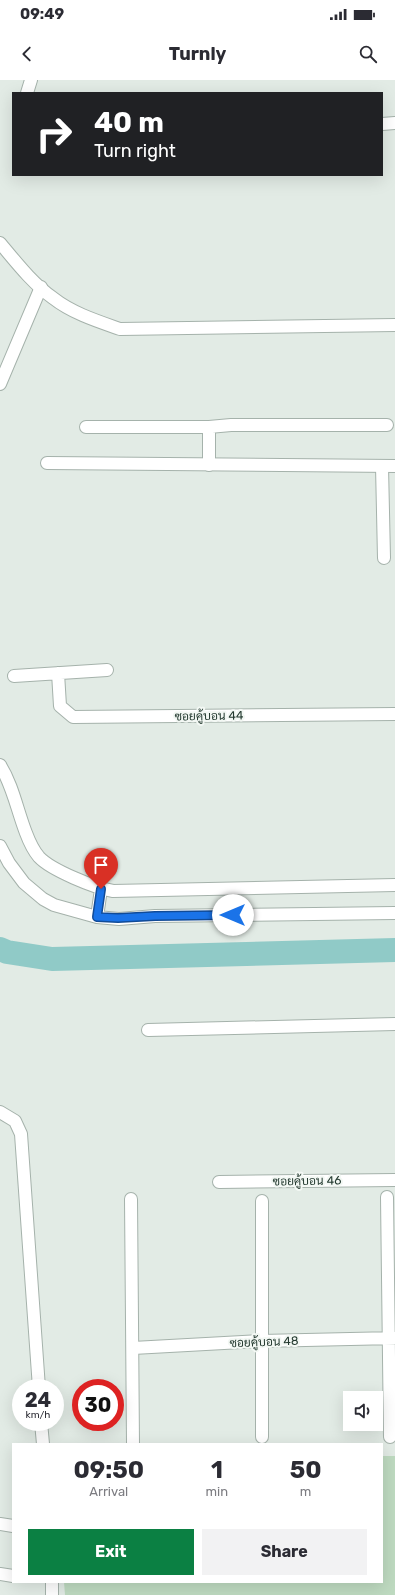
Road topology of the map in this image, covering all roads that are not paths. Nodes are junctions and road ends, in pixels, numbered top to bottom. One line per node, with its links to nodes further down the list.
1 (31, 80): 2 (street)
2 (27, 92)
3 (395, 123): 4 (street)
4 (383, 124)
5 (0, 243): 6 (street)
6 (41, 288): 7 (street); 8 (street)
7 (395, 324)
8 (0, 384)
9 (387, 425): 11 (street)
10 (86, 427): 11 (street)
11 (210, 427): 13 (street)
12 (47, 464): 13 (street)
13 (209, 466): 14 (street)
14 (382, 466): 15 (street); 16 (street)
15 (395, 466)
16 (384, 558)
17 (107, 670): 18 (street)
18 (58, 673): 19 (street); 20 (street, ซอยคู้บอน 44)
19 (14, 676)
20 (395, 714)
21 (0, 765): 24 (street)
22 (0, 846): 26 (street)
23 (395, 885): 24 (street)
24 (101, 889): 26 (street)
25 (395, 913): 26 (street)
26 (97, 917)
27 (395, 1024): 28 (street)
28 (148, 1030)
29 (0, 1112): 38 (street)
30 (395, 1180): 31 (street, ซอยคู้บอน 46)
31 (219, 1182)
32 (387, 1197): 35 (street)
33 (131, 1199): 37 (street)
34 (262, 1200): 36 (street)
35 (392, 1338): 36 (street, ซอยคู้บอน 48); 41 (street)
36 (261, 1341): 37 (street, ซอยคู้บอน 48); 40 (street)
37 (133, 1348): 43 (street)
38 (38, 1379)
39 (42, 1431): 42 (street)
40 (262, 1437)
41 (390, 1437)
42 (43, 1443)
43 (133, 1443)
44 (0, 1524): 45 (street)
45 (12, 1526)
46 (0, 1574): 47 (street)
47 (12, 1576)

